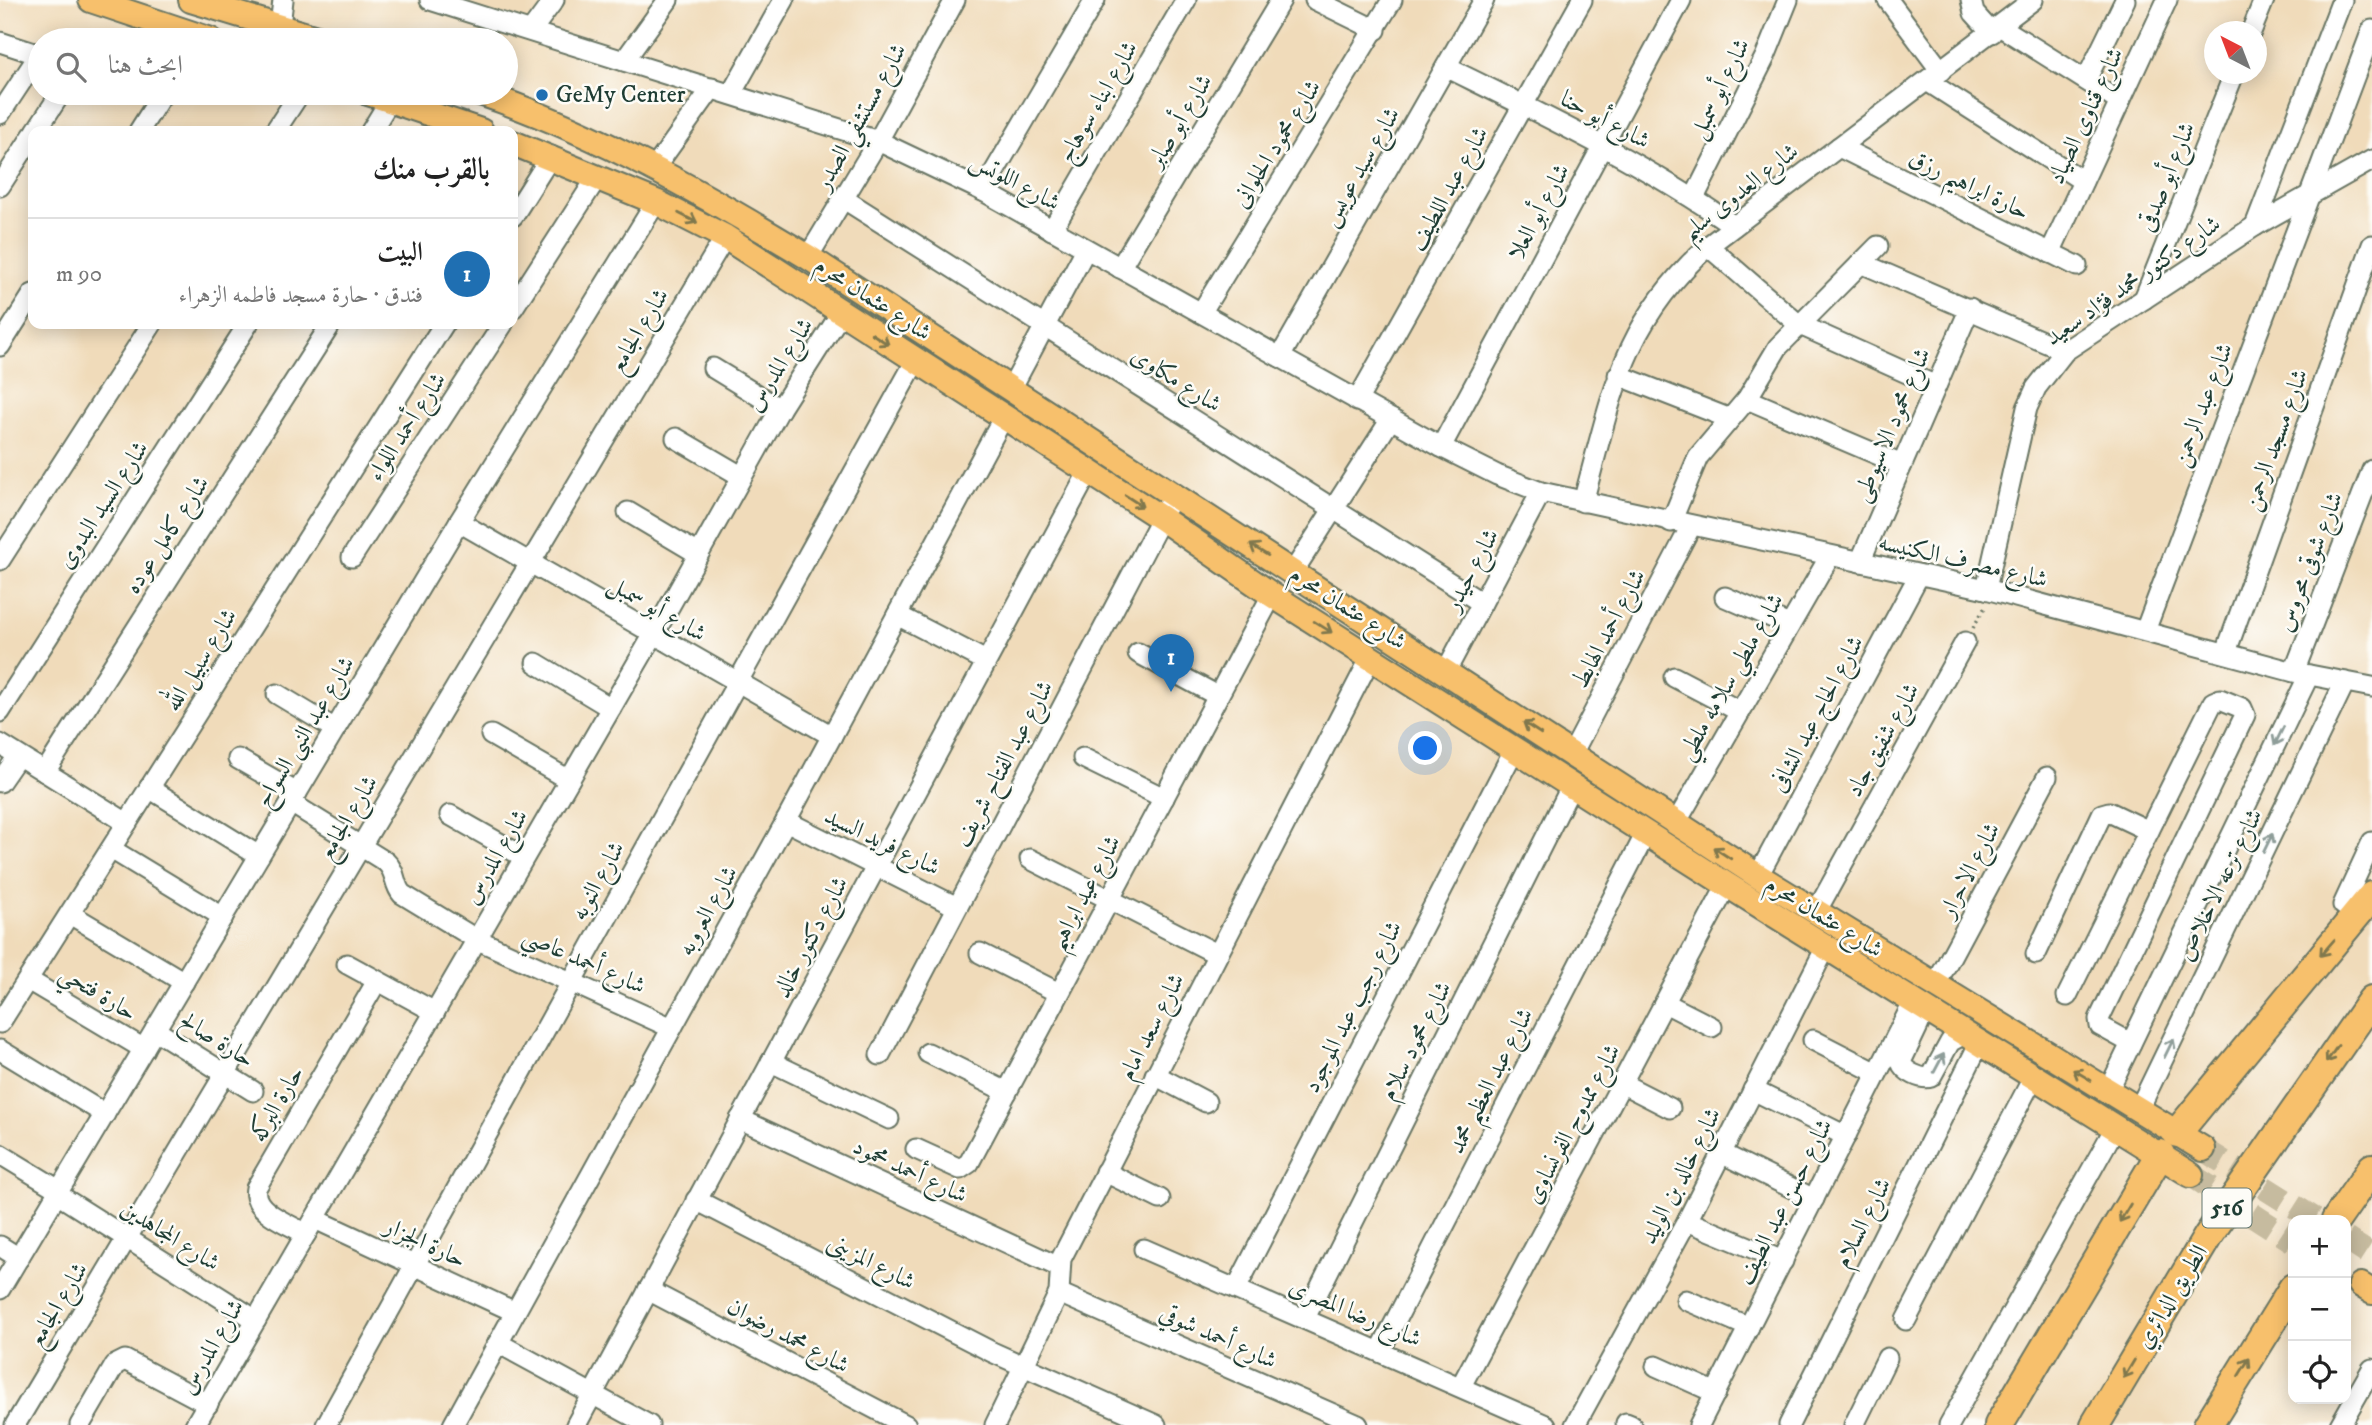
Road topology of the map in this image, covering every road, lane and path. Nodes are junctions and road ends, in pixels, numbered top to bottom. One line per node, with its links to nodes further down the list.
1 (91, 0): 27 (main road)
2 (191, 0): 26 (main road)
3 (283, 0): 26 (street)
4 (554, 0): 32 (street)
5 (668, 0): 35 (street)
6 (784, 0): 41 (street)
7 (955, 0): 56 (street, شارع مستشفي الصدر)
8 (1095, 0): 67 (street)
9 (1186, 0): 75 (street, شارع ابناء سوهاج)
10 (1281, 0): 85 (street, شارع أبو صابر)
11 (1315, 0): 29 (street)
12 (1392, 0): 29 (street, شارع محمود الحلوانى)
13 (1484, 0): 36 (street, شارع سيد عويس)
14 (1582, 0): 49 (street, شارع عبد اللطيف)
15 (1681, 0): 59 (street, شارع أبو العلا)
16 (1788, 0): 69 (street, شارع أبو سمبل)
17 (1888, 0): 38 (street)
18 (1970, 0): 30 (street)
19 (2033, 0): 30 (street, شارع العدوى سليم)
20 (2125, 0): 39 (street)
21 (2168, 0): 42 (street, شارع قناوى الصياد)
22 (2264, 0): 25 (street)
23 (2342, 0): 74 (street)
24 (442, 2): 32 (street, شارع اللوتس)
25 (2255, 21)
26 (281, 26): 28 (main road)
27 (171, 28)
28 (287, 28)
29 (1376, 30): 91 (street, شارع محمود الحلوانى)
30 (1996, 30): 38 (street, شارع العدوى سليم); 39 (street)
31 (2372, 30): 68 (street, شارع عبد الرحمن)
32 (531, 31): 35 (street, شارع اللوتس)
33 (0, 42): 34 (street)
34 (28, 51)
35 (624, 61): 41 (street, شارع اللوتس)
36 (1446, 67): 49 (street, شارع أبو حنا); 101 (street, شارع سيد عويس)
37 (28, 73): 50 (street)
38 (1934, 76): 60 (street, شارع العدوى سليم); 65 (street)
39 (2086, 80): 42 (street)
40 (2230, 84): 86 (street, شارع أبو صدقى)
41 (721, 91): 56 (street, شارع اللوتس); 63 (street)
42 (2120, 102): 65 (street, شارع قناوى الصياد)
43 (53, 105): 51 (street)
44 (155, 105): 52 (street)
45 (292, 105): 53 (street)
46 (377, 105): 54 (street)
47 (400, 105): 55 (main road)
48 (512, 105): 63 (main road, شارع عثمان محرم)
49 (1524, 105): 59 (street, شارع أبو حنا); 108 (street, شارع عبد اللطيف)
50 (0, 114)
51 (39, 126)
52 (142, 126)
53 (278, 126)
54 (372, 126)
55 (457, 126)
56 (878, 141): 67 (street, شارع اللوتس); 70 (street, شارع مستشفي الصدر)
57 (28, 142): 66 (street)
58 (518, 145): 61 (main road, شارع عثمان محرم)
59 (1602, 145): 69 (street, شارع أبو حنا); 114 (street, شارع أبو العلا)
60 (1839, 147): 73 (street, شارع العدوى سليم); 81 (street, حارة ابراهيم رزق)
61 (551, 156): 64 (main road, شارع عثمان محرم); 72 (street)
62 (2372, 160): 68 (street, شارع دكتور محمد فؤاد سعيد)
63 (654, 169): 82 (main road, شارع عثمان محرم)
64 (598, 176): 71 (main road, شارع عثمان محرم); 87 (street)
65 (2083, 181): 81 (street, شارع قناوى الصياد)
66 (0, 186)
67 (983, 191): 75 (street, شارع اللوتس)
68 (2308, 196): 74 (street, شارع دكتور محمد فؤاد سعيد); 142 (street, شارع عبد الرحمن)
69 (1693, 198): 73 (street, شارع أبو حنا)
70 (844, 199): 82 (street, شارع مستشفي الصدر); 93 (street, شارع مكاوى)
71 (656, 202): 76 (main road, شارع عثمان محرم, one-way to 76); 125 (street, شارع عبد النبى السواح)
72 (518, 208)
73 (1734, 226): 78 (street, شارع العدوى سليم)
74 (2255, 226): 86 (street, شارع دكتور محمد فؤاد سعيد)
75 (1052, 230): 80 (street, شارع اللوتس)
76 (725, 237): 90 (main road, شارع عثمان محرم); 132 (street, شارع الجامع)
77 (2372, 245): 145 (street, شارع مسجد الرحمن)
78 (1708, 246): 92 (street); 104 (street, شارع العدوى سليم)
79 (1878, 246): 83 (street)
80 (1086, 249): 85 (street, شارع اللوتس); 93 (street)
81 (2050, 253): 84 (street, حارة ابراهيم رزق)
82 (808, 257): 106 (main road, شارع عثمان محرم)
83 (1861, 263): 89 (street); 92 (street)
84 (2077, 266)
85 (1120, 268): 91 (street, شارع اللوتس)
86 (2144, 299): 100 (street, شارع دكتور محمد فؤاد سعيد)
87 (518, 300)
88 (28, 302): 99 (street)
89 (1970, 308): 100 (street); 105 (street, شارع محمود الاسيوطى)
90 (841, 313): 102 (main road, شارع عثمان محرم, one-way to 102); 109 (street, شارع المدرس)
91 (1201, 313): 101 (street, شارع اللوتس)
92 (1798, 324): 105 (street); 107 (street)
93 (1045, 326): 106 (street); 122 (street, شارع مكاوى)
94 (149, 329): 131 (street)
95 (245, 329): 160 (street, شارع السيد البدوى)
96 (328, 329): 170 (street, شارع كامل عوده)
97 (441, 329): 175 (street, شارع سبيل الله)
98 (500, 329): 130 (street, شارع أحمد اللواء)
99 (0, 346)
100 (2065, 351): 136 (street, شارع دكتور محمد فؤاد سعيد)
101 (1280, 357): 108 (street, شارع اللوتس)
102 (915, 362): 110 (main road, شارع عثمان محرم); 154 (street, شارع النوبه)
103 (713, 368): 109 (street)
104 (1618, 376): 111 (street); 121 (street, شارع العدوى سليم)
105 (1936, 386): 115 (street, شارع محمود الاسيوطى)
106 (1011, 388): 120 (main road, شارع عثمان محرم)
107 (1747, 399): 111 (street); 115 (street)
108 (1357, 401): 112 (street, شارع اللوتس)
109 (780, 409): 118 (street, شارع المدرس)
110 (1003, 418): 117 (main road, شارع عثمان محرم); 140 (street, شارع العروبه)
111 (1728, 418): 126 (street)
112 (1391, 419): 114 (street, شارع اللوتس); 122 (street)
113 (676, 438): 118 (street)
114 (1441, 447): 119 (street, شارع اللوتس)
115 (1902, 465): 133 (street, شارع محمود الاسيوطى)
116 (2372, 470): 151 (street, شارع شوقى محروس)
117 (1088, 471): 124 (main road, شارع عثمان محرم, one-way to 124); 148 (street, شارع دكتور خالد)
118 (741, 477): 128 (street, شارع المدرس)
119 (1541, 492): 121 (street, شارع مصرف الكنيسه); 139 (street, شارع حيدر)
120 (1173, 496): 124 (street, شارع عبد الفتاح شريف); 134 (main road, شارع عثمان محرم, one-way to 120)
121 (1583, 502): 126 (street, شارع مصرف الكنيسه)
122 (1333, 509): 134 (street); 139 (street, شارع مكاوى)
123 (628, 512): 128 (street)
124 (1161, 518): 137 (main road, شارع عثمان محرم); 196 (street, شارع عبد الفتاح شريف)
125 (459, 522): 132 (street, شارع أبو سمبل); 161 (street, شارع عبد النبى السواح)
126 (1671, 522): 127 (street, شارع مصرف الكنيسه)
127 (1691, 526): 129 (street, شارع مصرف الكنيسه); 166 (street, شارع أحمد الهابط)
128 (697, 553): 143 (street, شارع المدرس)
129 (1830, 556): 133 (street, شارع مصرف الكنيسه); 141 (street, شارع ملطي سلامه ملطي)
130 (352, 557)
131 (0, 561)
132 (529, 562): 143 (street, شارع أبو سمبل); 185 (street, شارع الجامع)
133 (1860, 562): 135 (street, شارع مصرف الكنيسه)
134 (1293, 572): 150 (main road, شارع عثمان محرم)
135 (1919, 575): 136 (street, شارع مصرف الكنيسه); 191 (street, شارع الحاج عبد الشافى)
136 (1990, 590): 142 (street, شارع مصرف الكنيسه); 144 (path)
137 (1272, 595): 147 (main road, شارع عثمان محرم, one-way to 147); 157 (street, شارع عيد ابراهيم)
138 (1725, 597): 141 (street)
139 (1482, 603): 150 (street, شارع حيدر)
140 (897, 615): 148 (street); 163 (street, شارع العروبه)
141 (1789, 625): 159 (street, شارع ملطي سلامه ملطي)
142 (2145, 631): 145 (street, شارع مصرف الكنيسه)
143 (654, 634): 154 (street, شارع أبو سمبل); 158 (street, شارع المدرس)
144 (1965, 642): 197 (street, شارع شفيق جاد)
145 (2226, 652): 151 (street, شارع مصرف الكنيسه)
146 (1138, 653): 157 (street)
147 (1371, 657): 165 (main road, شارع عثمان محرم); 203 (street, شارع سعد امام)
148 (986, 661): 190 (street, شارع دكتور خالد)
149 (536, 663): 158 (street)
150 (1446, 671): 166 (main road, شارع عثمان محرم, one-way to 150)
151 (2302, 673): 153 (street, شارع مصرف الكنيسه); 223 (street, شارع ترعه الاخلاص, one-way to 223)
152 (1674, 677): 159 (street)
153 (2345, 682): 155 (street, شارع مصرف الكنيسه); 240 (street, شارع ترعه الاخلاص, one-way to 153)
154 (737, 684): 163 (street, شارع أبو سمبل); 209 (street, شارع النوبه)
155 (2371, 685)
156 (277, 694): 161 (street)
157 (1218, 696): 177 (street, شارع عيد ابراهيم)
158 (611, 708): 172 (street, شارع المدرس)
159 (1739, 711): 181 (street, شارع ملطي سلامه ملطي)
160 (0, 712)
161 (335, 729): 176 (street, شارع عبد النبى السواح)
162 (491, 735): 172 (street)
163 (832, 736): 179 (street, شارع العروبه)
164 (0, 744): 167 (street)
165 (1515, 748): 174 (main road, شارع عثمان محرم); 269 (street, شارع رجب عبد الموجود)
166 (1572, 754): 181 (main road, شارع عثمان محرم)
167 (18, 755): 170 (street); 173 (street)
168 (1083, 758): 177 (street)
169 (238, 759): 176 (street, شارع أحمد عاصي)
170 (45, 772): 180 (street)
171 (2047, 778): 210 (street, شارع الاحرار)
172 (569, 780): 188 (street, شارع المدرس)
173 (0, 782)
174 (1572, 785): 183 (main road, شارع عثمان محرم); 275 (street, شارع محمود سلام)
175 (149, 788): 180 (street, شارع سبيل الله); 187 (street)
176 (294, 798): 185 (street, شارع أحمد عاصي); 187 (street, شارع عبد النبى السواح)
177 (1164, 798): 194 (street, شارع عيد ابراهيم)
178 (450, 815): 188 (street)
179 (786, 821): 190 (street, شارع فريد السيد); 219 (street, شارع العروبه)
180 (127, 823): 186 (street, شارع سبيل الله)
181 (1676, 823): 191 (main road, شارع عثمان محرم, one-way to 181)
182 (2149, 831): 204 (street); 212 (street); 223 (street)
183 (1646, 833): 192 (main road, شارع عثمان محرم); 280 (street, شارع عبد العظيم محمد)
184 (2372, 842): 195 (street)
185 (359, 846): 200 (street, شارع أحمد عاصي); 229 (street, شارع الجامع)
186 (111, 849): 198 (street, شارع سبيل الله); 199 (street)
187 (260, 856): 199 (street, شارع عبد النبى السواح)
188 (524, 857): 200 (street, شارع المدرس)
189 (1030, 859): 194 (street)
190 (877, 866): 196 (street, شارع فريد السيد); 228 (street, شارع دكتور خالد)
191 (1758, 876): 197 (main road, شارع عثمان محرم)
192 (1727, 885): 201 (main road, شارع عثمان محرم); 215 (street, شارع ممدوح الفرنساوى)
193 (2372, 896): 246 (highway, one-way to 246)
194 (1110, 900): 203 (street); 211 (street, شارع عيد ابراهيم)
195 (2343, 905)
196 (957, 906): 227 (street, شارع عبد الفتاح شريف)
197 (1816, 912): 210 (main road, شارع عثمان محرم)
198 (70, 914): 206 (street, شارع سبيل الله); 208 (street)
199 (223, 916): 208 (street, شارع عبد النبى السواح)
200 (476, 939): 209 (street, شارع أحمد عاصي); 216 (street, شارع المدرس)
201 (1826, 947): 214 (main road, شارع عثمان محرم); 234 (street, شارع خالد بن الوليد)
202 (981, 953): 211 (street)
203 (1217, 954): 231 (street, شارع سعد امام)
204 (2036, 954)
205 (347, 964): 207 (street)
206 (28, 980): 217 (street, شارع سبيل الله); 225 (street, حارة فتحي)
207 (377, 981): 216 (street); 260 (street, حارة البركه)
208 (184, 982): 220 (street, شارع عبد النبى السواح)
209 (569, 982): 219 (street, شارع أحمد عاصي); 266 (street, شارع النوبه)
210 (1935, 986): 236 (main road, شارع عثمان محرم, one-way to 210)
211 (1059, 993): 237 (street, شارع عيد ابراهيم)
212 (2067, 996)
213 (2372, 1000): 307 (highway, الطريق الدائري / 516, one-way to 307)
214 (1915, 1002): 221 (main road, شارع عثمان محرم); 221 (street, one-way to 221); 230 (street, شارع حسن عبد الطيف)
215 (1665, 1003): 218 (street); 233 (street, شارع ممدوح الفرنساوى)
216 (435, 1012): 260 (street, شارع المدرس)
217 (0, 1023)
218 (1712, 1027)
219 (672, 1028): 274 (street, شارع العروبه)
220 (155, 1030): 225 (street, شارع عبد النبى السواح); 229 (street, حارة صالح)
221 (1973, 1038): 232 (main road, شارع عثمان محرم); 303 (street, شارع السلام)
222 (1813, 1040): 230 (street)
223 (2131, 1043): 236 (street, شارع ترعه الاخلاص)
224 (0, 1049): 241 (street)
225 (144, 1049): 241 (street, شارع عبد النبى السواح)
226 (928, 1053): 237 (street)
227 (880, 1055)
228 (771, 1062): 242 (street, شارع دكتور خالد); 243 (street)
229 (224, 1073): 235 (street, حارة صالح); 261 (street, شارع الجامع)
230 (1877, 1073): 245 (street, شارع حسن عبد الطيف)
231 (1155, 1075): 238 (street); 252 (street, شارع سعد امام)
232 (2034, 1076): 244 (main road, شارع عثمان محرم); 277 (street)
233 (1623, 1084): 239 (street); 285 (street, شارع ممدوح الفرنساوى)
234 (1754, 1090): 245 (street); 249 (street, شارع خالد بن الوليد)
235 (253, 1091)
236 (2108, 1091): 240 (main road, شارع عثمان محرم)
237 (1007, 1092): 247 (street, شارع عيد ابراهيم)
238 (1206, 1102)
239 (1670, 1108)
240 (2139, 1110): 246 (main road, شارع عثمان محرم)
241 (105, 1114): 254 (street, شارع عبد النبى السواح)
242 (740, 1119): 257 (street, شارع دكتور خالد); 267 (street, شارع أحمد محمود)
243 (889, 1119)
244 (2116, 1126): 246 (main road, شارع عثمان محرم); 305 (street)
245 (1846, 1136): 256 (street, شارع حسن عبد الطيف)
246 (2168, 1144): 248 (main road, شارع عثمان محرم); 253 (main road, شارع عثمان محرم); 306 (highway, one-way to 306)
247 (916, 1149)
248 (2203, 1149)
249 (1721, 1153): 256 (street); 259 (street, شارع خالد بن الوليد)
250 (3, 1161): 254 (street)
251 (2372, 1167): 258 (highway)
252 (1105, 1172): 255 (street); 267 (street, شارع سعد امام)
253 (2191, 1175)
254 (58, 1192): 261 (street, شارع المجاهدين); 264 (street, شارع عبد النبى السواح)
255 (1160, 1199)
256 (1814, 1199): 265 (street, شارع حسن عبد الطيف)
257 (696, 1200): 270 (street, شارع دكتور خالد); 282 (street, شارع المزينى)
258 (2339, 1215)
259 (1687, 1221): 265 (street); 301 (street, شارع خالد بن الوليد)
260 (310, 1227): 266 (street, حارة الجزار); 276 (street, شارع المدرس)
261 (126, 1238): 276 (street, شارع المجاهدين); 289 (street, شارع الجامع)
262 (0, 1246): 264 (street)
263 (1144, 1250): 269 (street, شارع رضا المصرى)
264 (19, 1258): 268 (street, شارع عبد النبى السواح)
265 (1783, 1261): 278 (street, شارع حسن عبد الطيف)
266 (413, 1265): 274 (street, حارة الجزار); 292 (street, شارع النوبه)
267 (1059, 1267): 271 (street, شارع سعد امام)
268 (0, 1289)
269 (1236, 1289): 275 (street, شارع رضا المصرى)
270 (649, 1290): 287 (street, شارع دكتور خالد); 296 (street, شارع محمد رضوان)
271 (1059, 1293): 282 (street, شارع سعد امام); 299 (street, شارع أحمد شوقي)
272 (2288, 1296): 308 (highway, one-way to 272)
273 (1686, 1300): 278 (street)
274 (515, 1312): 279 (street, شارع العروبه)
275 (1305, 1318): 280 (street, شارع رضا المصرى)
276 (256, 1320): 288 (street, شارع المدرس)
277 (1906, 1320)
278 (1749, 1327): 286 (street, شارع حسن عبد الطيف)
279 (498, 1343): 287 (street); 293 (street, شارع العروبه)
280 (1380, 1351): 285 (street, شارع رضا المصرى)
281 (1886, 1358): 304 (street)
282 (1024, 1366): 297 (street, شارع سعد امام); 298 (street, شارع المزينى)
283 (1656, 1366): 286 (street)
284 (2372, 1369): 309 (street)
285 (1461, 1386): 300 (street, شارع رضا المصرى)
286 (1716, 1393): 302 (street, شارع حسن عبد الطيف)
287 (592, 1396): 294 (street, شارع دكتور خالد); 295 (street)
288 (208, 1404): 290 (street); 291 (street, شارع المدرس)
289 (15, 1425)
290 (80, 1425)
291 (195, 1425)
292 (326, 1425)
293 (453, 1425)
294 (576, 1425)
295 (649, 1425)
296 (906, 1425)
297 (995, 1425)
298 (1156, 1425)
299 (1358, 1425)
300 (1546, 1425)
301 (1575, 1425)
302 (1699, 1425)
303 (1789, 1425)
304 (1854, 1425)
305 (1949, 1425)
306 (1998, 1425)
307 (2095, 1425)
308 (2208, 1425)
309 (2340, 1425)

